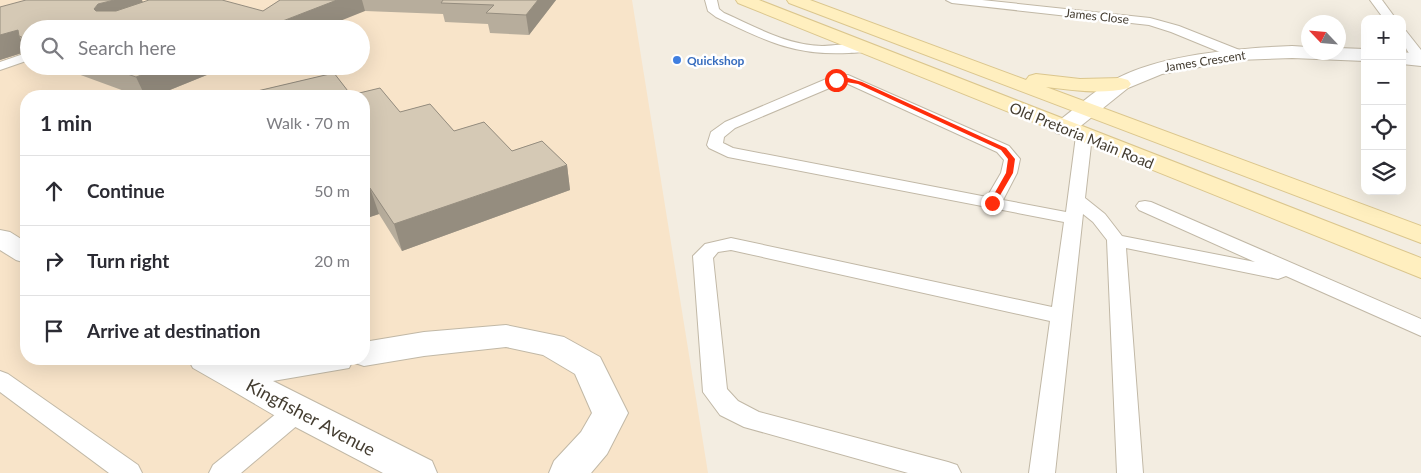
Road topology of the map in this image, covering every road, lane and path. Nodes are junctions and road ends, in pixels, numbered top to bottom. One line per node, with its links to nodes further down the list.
1 (711, 0): 10 (lane)
2 (744, 0): 10 (main road, Old Pretoria Main Road)
3 (795, 0): 16 (main road, Old Pretoria Main Road)
4 (952, 0): 8 (lane, James Close)
5 (1376, 0): 7 (lane)
6 (1108, 2): 8 (lane)
7 (1387, 15)
8 (1110, 17): 11 (lane, James Close)
9 (1406, 39): 15 (lane)
10 (864, 48): 20 (main road, Old Pretoria Main Road)
11 (1237, 54): 12 (street, James Crescent); 18 (street, James Crescent)
12 (1361, 55)
13 (1406, 58): 15 (street)
14 (20, 59): 17 (lane)
15 (1421, 59)
16 (957, 62): 18 (main road); 19 (main road, Old Pretoria Main Road)
17 (0, 66)
18 (1121, 84): 19 (street, James Crescent)
19 (1086, 110): 20 (street, James Crescent); 24 (main road, Old Pretoria Main Road)
20 (1074, 132): 23 (lane); 28 (main road, Old Pretoria Main Road)
21 (992, 203): 21 (lane); 23 (lane)
22 (1144, 206): 29 (lane)
23 (1076, 209): 26 (lane); 30 (lane)
24 (1421, 235)
25 (0, 238): 27 (street)
26 (1116, 240): 29 (lane); 43 (lane)
27 (20, 250)
28 (1421, 269)
29 (1316, 282): 31 (lane)
30 (1062, 316): 41 (lane); 42 (lane)
31 (1421, 328)
32 (370, 353): 40 (street)
33 (248, 365): 34 (street)
34 (219, 367): 36 (street, Kingfisher Avenue)
35 (0, 380): 37 (lane)
36 (297, 411): 38 (lane); 39 (street, Kingfisher Avenue)
37 (129, 473)
38 (222, 473)
39 (418, 473)
40 (568, 473)
41 (948, 473)
42 (1042, 473)
43 (1130, 473)

